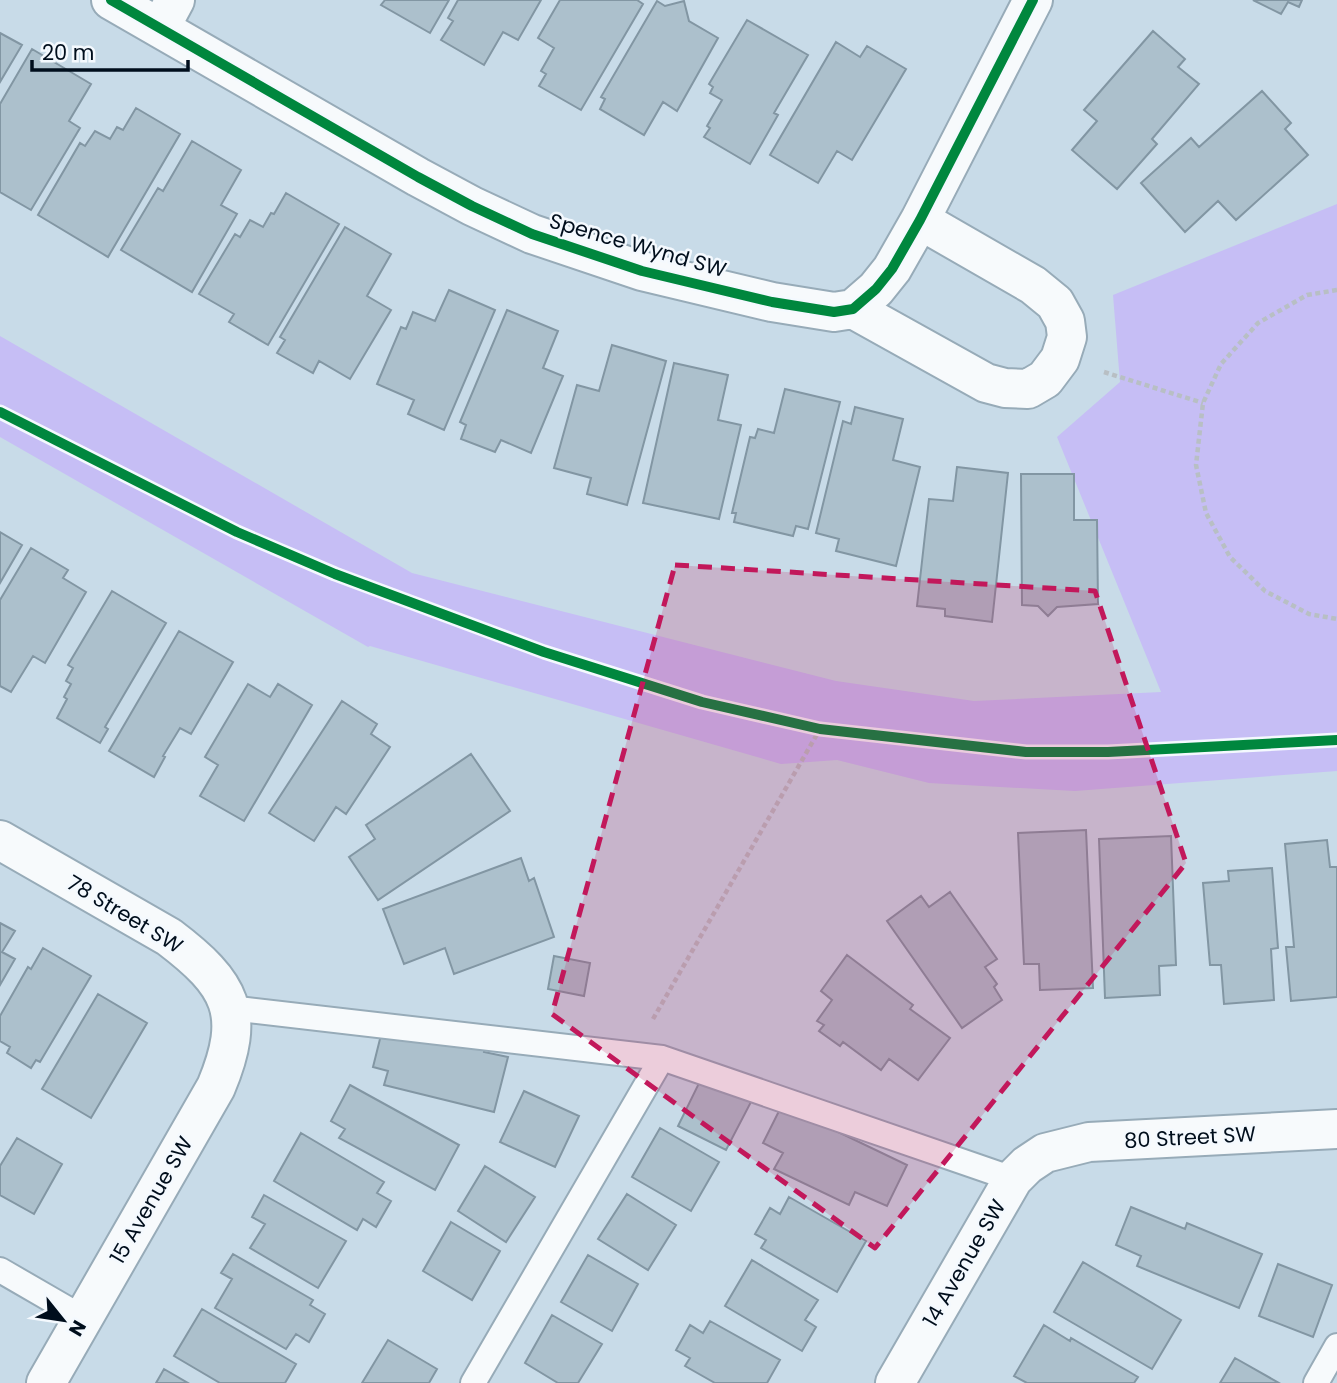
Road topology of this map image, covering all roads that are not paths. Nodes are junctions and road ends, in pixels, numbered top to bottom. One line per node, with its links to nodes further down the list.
1 (111, 0): 3 (street, Spence Wynd SW)
2 (1033, 0): 4 (street)
3 (168, 14): 5 (street, Spence Wynd SW)
4 (920, 220): 5 (street); 5 (street, Spence Wynd SW)
5 (853, 309)
6 (0, 840): 7 (street, 78 Street SW)
7 (230, 1008): 8 (lane); 13 (street, 15 Avenue SW)
8 (662, 1058): 11 (lane); 16 (lane)
9 (1337, 1129): 10 (street, 80 Street SW)
10 (1045, 1153): 11 (street, 14 Avenue SW)
11 (1013, 1180): 17 (street, 14 Avenue SW)
12 (0, 1270): 13 (lane)
13 (83, 1318): 15 (street, 15 Avenue SW)
14 (1337, 1346): 18 (lane)
15 (46, 1383)
16 (473, 1383)
17 (895, 1383)
18 (1315, 1383)

